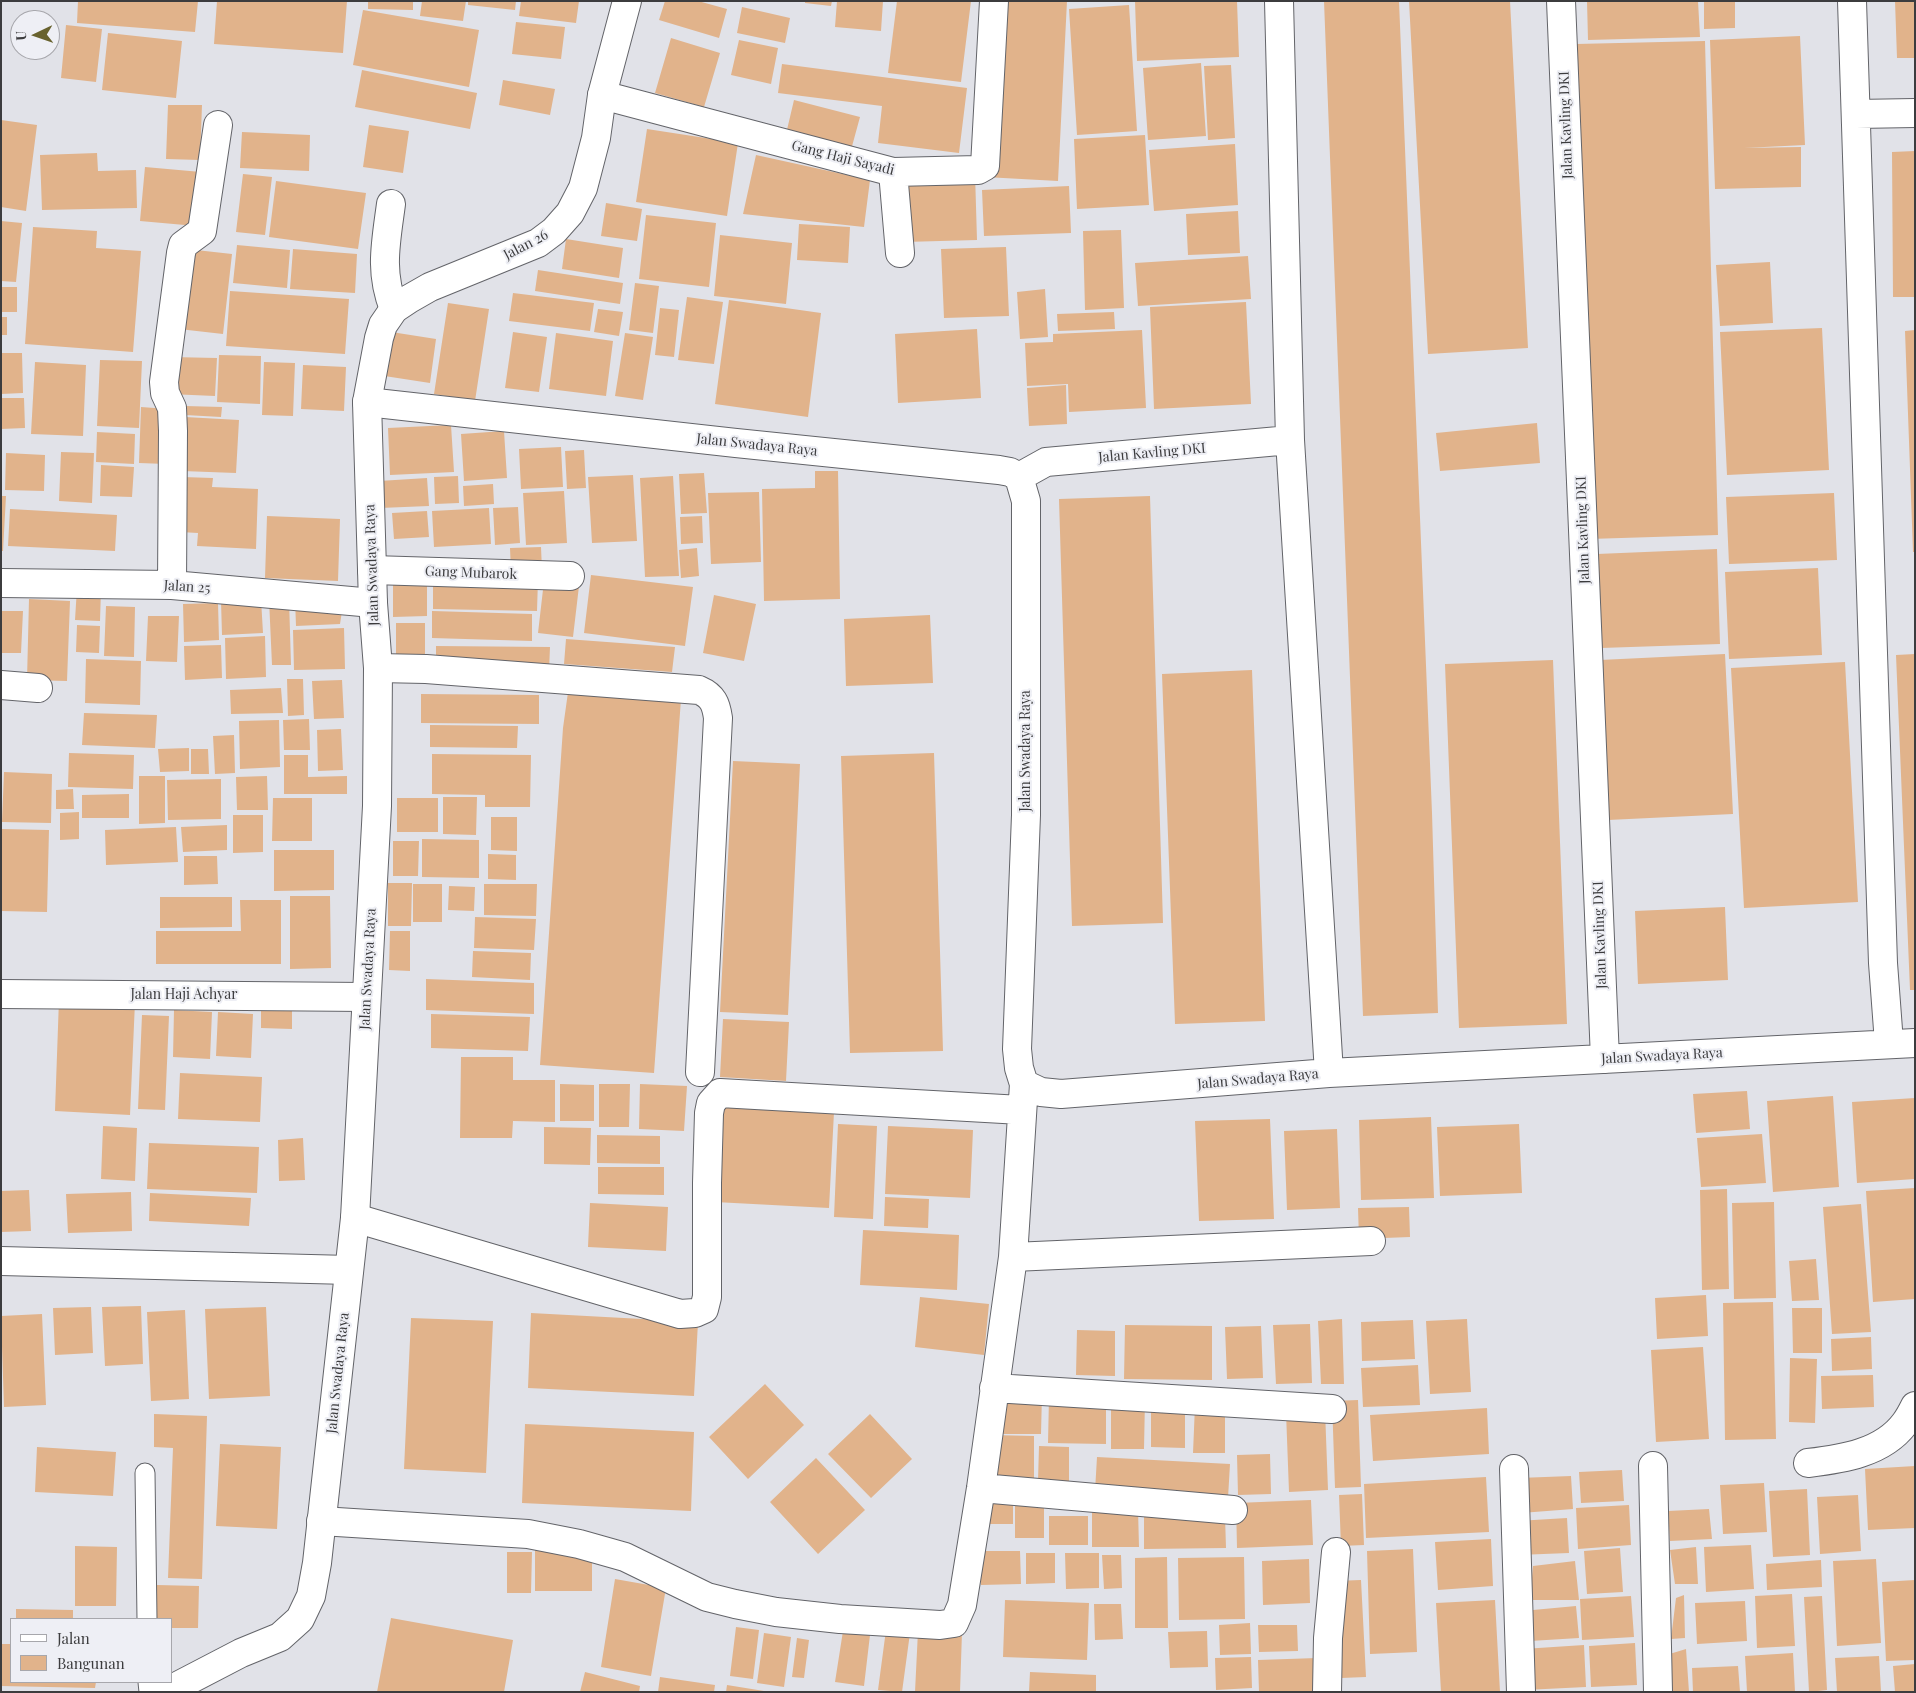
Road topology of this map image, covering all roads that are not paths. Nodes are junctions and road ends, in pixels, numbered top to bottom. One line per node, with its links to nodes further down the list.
1 (627, 1): 6 (street, Jalan 26)
2 (994, 1): 10 (street, Gang Haji Sayadi)
3 (1279, 1): 15 (street)
4 (1561, 1): 28 (street, Jalan Kavling DKI)
5 (1852, 1): 8 (street)
6 (602, 95): 10 (street, Gang Haji Sayadi); 13 (street, Jalan 26)
7 (1915, 113): 8 (street)
8 (1856, 114): 27 (street)
9 (218, 125): 20 (street)
10 (894, 172): 12 (street)
11 (390, 204): 13 (street)
12 (900, 253)
13 (394, 309): 14 (street, Jalan 26)
14 (367, 402): 16 (street, Jalan Swadaya Raya); 17 (street, Jalan Swadaya Raya)
15 (1290, 440): 16 (street, Jalan Kavling DKI); 30 (street)
16 (1019, 477): 31 (street, Jalan Swadaya Raya)
17 (372, 570): 18 (street, Gang Mubarok); 21 (street, Jalan Swadaya Raya)
18 (570, 576)
19 (1, 583): 20 (street, Jalan 25)
20 (172, 585): 21 (street, Jalan 25)
21 (373, 603): 22 (street, Jalan Swadaya Raya)
22 (378, 668): 26 (street, Jalan Swadaya Raya); 29 (street)
23 (1, 685): 24 (street)
24 (38, 688)
25 (1, 994): 26 (street, Jalan Haji Achyar)
26 (366, 997): 32 (street, Jalan Swadaya Raya)
27 (1902, 1043): 28 (street, Jalan Swadaya Raya)
28 (1605, 1059): 30 (street, Jalan Swadaya Raya)
29 (700, 1072)
30 (1329, 1072): 31 (street, Jalan Swadaya Raya)
31 (1022, 1097): 32 (street); 34 (street)
32 (355, 1218): 36 (street, Jalan Swadaya Raya)
33 (1371, 1242): 34 (street)
34 (1013, 1257): 37 (street)
35 (1, 1261): 36 (street)
36 (349, 1270): 46 (street, Jalan Swadaya Raya)
37 (994, 1388): 39 (street); 44 (street)
38 (1915, 1406): 40 (street)
39 (1332, 1409)
40 (1808, 1463)
41 (1653, 1466): 52 (street)
42 (1514, 1469): 51 (street)
43 (145, 1473): 48 (lane)
44 (981, 1488): 45 (street); 46 (street)
45 (1233, 1510)
46 (321, 1521): 49 (street, Jalan Swadaya Raya)
47 (1336, 1552): 50 (street)
48 (147, 1618)
49 (166, 1692)
50 (1327, 1692)
51 (1521, 1692)
52 (1658, 1692)

